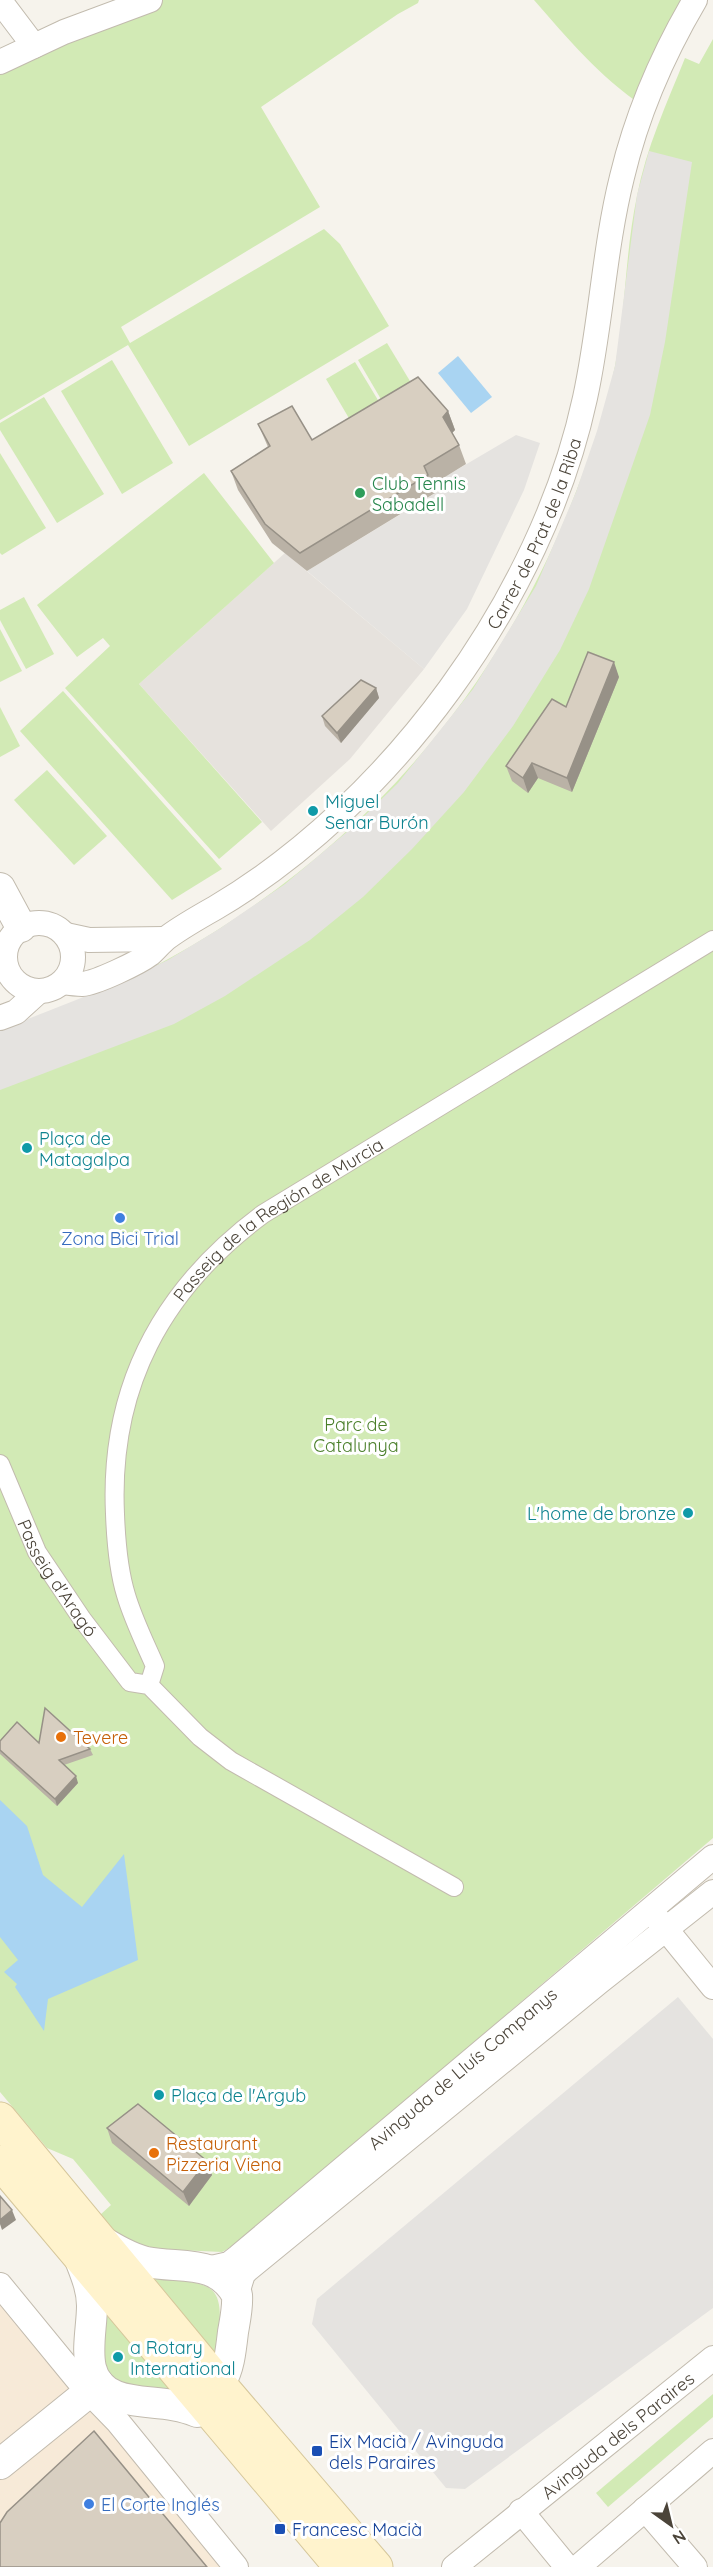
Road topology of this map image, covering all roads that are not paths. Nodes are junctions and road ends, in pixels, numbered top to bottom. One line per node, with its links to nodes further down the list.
1 (150, 0): 4 (street)
2 (695, 0): 9 (street, Carrer de Prat de la Riba)
3 (0, 1): 4 (street)
4 (34, 46): 5 (street)
5 (0, 62)
6 (0, 888): 7 (street)
7 (21, 927): 8 (street); 11 (street)
8 (66, 934): 9 (street); 12 (street)
9 (164, 939): 12 (street, Carrer de Prat de la Riba)
10 (713, 940): 16 (street, Passeig de la Región de Murcia)
11 (2, 961): 13 (street)
12 (63, 982): 13 (street)
13 (39, 992): 14 (street)
14 (0, 1018)
15 (0, 1464): 16 (street, Passeig d'Aragó)
16 (149, 1685): 18 (street)
17 (713, 1857): 20 (street, Avinguda de Lluís Companys)
18 (454, 1887)
19 (713, 1892): 21 (street, Avinguda de Lluís Companys)
20 (650, 1909): 21 (street); 26 (street, Avinguda de Lluís Companys)
21 (666, 1930): 22 (street); 29 (street, Avinguda de Lluís Companys)
22 (713, 1987)
23 (0, 2119): 25 (main road)
24 (0, 2162): 25 (main road)
25 (89, 2247): 27 (main road); 27 (street)
26 (207, 2269): 27 (street); 29 (street)
27 (116, 2280): 31 (street); 32 (main road)
28 (0, 2285): 31 (street)
29 (237, 2295): 32 (street)
30 (713, 2358): 37 (street, Avinguda dels Paraires)
31 (94, 2388): 32 (street); 35 (street); 38 (street)
32 (207, 2388): 33 (main road); 33 (street)
33 (239, 2424): 39 (main road); 40 (main road)
34 (713, 2451): 36 (street)
35 (0, 2464)
36 (645, 2509): 43 (street); 44 (street)
37 (521, 2511): 41 (street, Avinguda dels Paraires); 42 (street)
38 (236, 2567)
39 (341, 2567)
40 (376, 2567)
41 (454, 2567)
42 (567, 2567)
43 (578, 2567)
44 (695, 2567)

